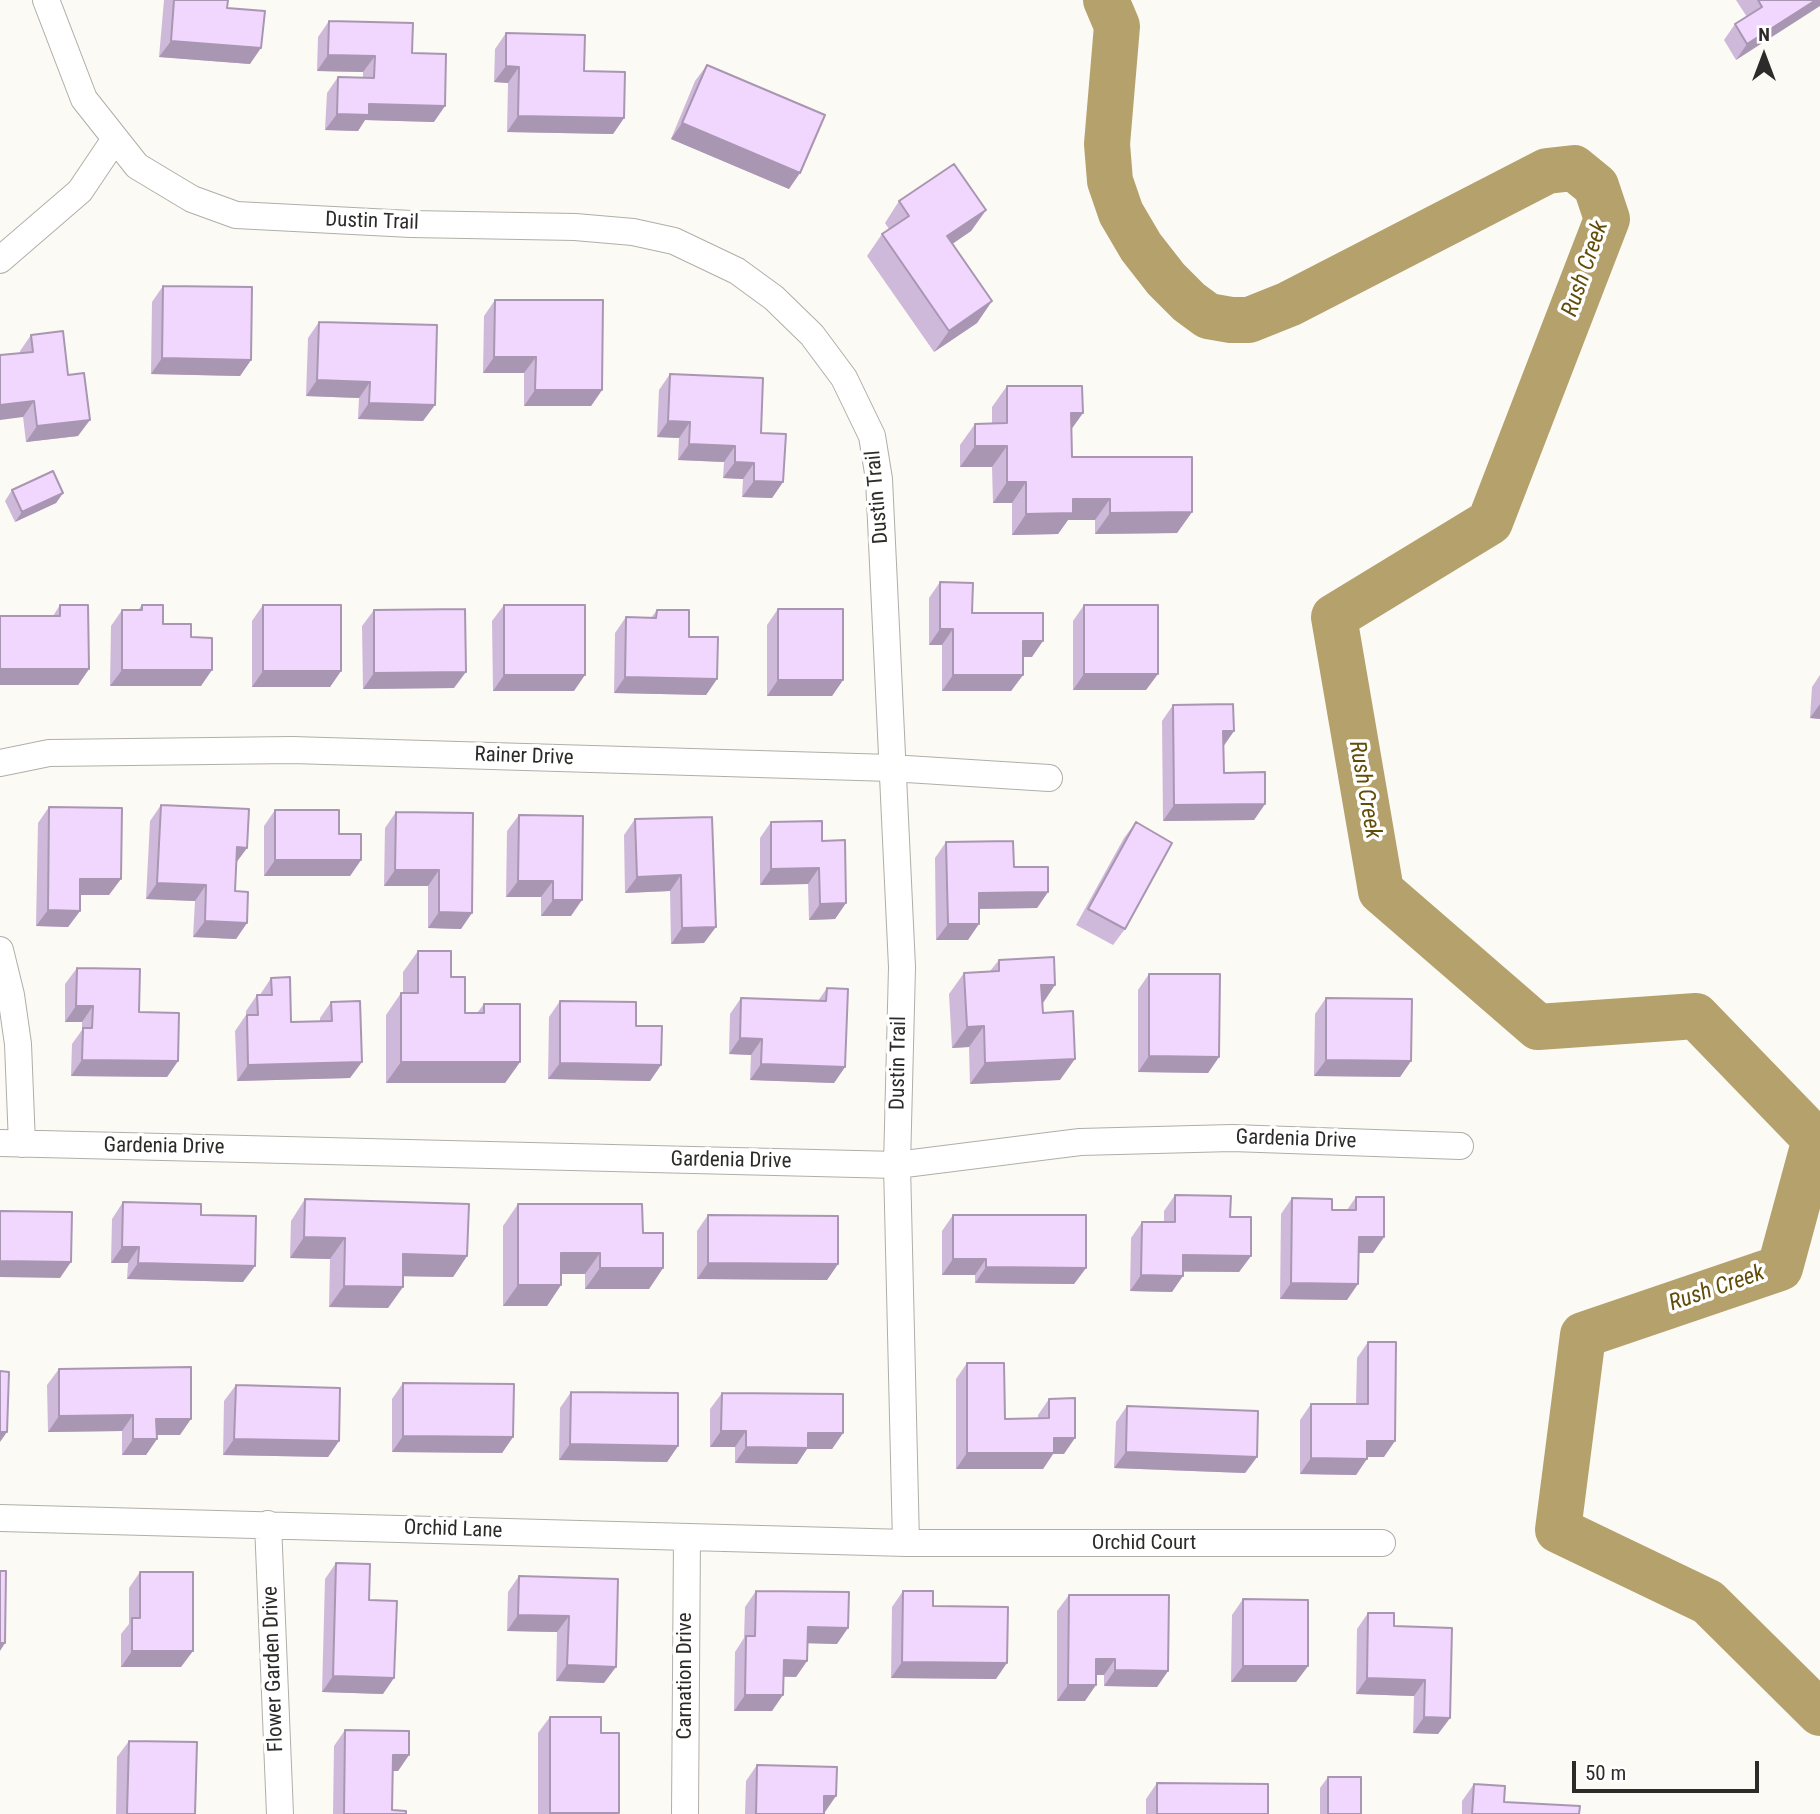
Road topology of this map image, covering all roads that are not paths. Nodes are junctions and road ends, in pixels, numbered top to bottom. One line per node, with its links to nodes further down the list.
1 (46, 0): 2 (street, Dustin Trail)
2 (115, 139): 3 (street); 5 (street, Dustin Trail)
3 (0, 260)
4 (0, 763): 5 (street, Rainer Drive)
5 (891, 768): 6 (street, Rainer Drive); 10 (street, Dustin Trail)
6 (1049, 778)
7 (0, 950): 8 (street)
8 (11, 1143): 10 (street, Gardenia Drive)
9 (1460, 1146): 10 (street, Gardenia Drive)
10 (897, 1165): 14 (street, Dustin Trail)
11 (0, 1518): 12 (street, Orchid Lane)
12 (268, 1524): 13 (street, Orchid Lane); 16 (street, Flower Garden Drive)
13 (687, 1537): 14 (street, Orchid Lane); 17 (street, Carnation Drive)
14 (906, 1543): 15 (street, Orchid Court)
15 (1382, 1543)
16 (280, 1814)
17 (685, 1814)

